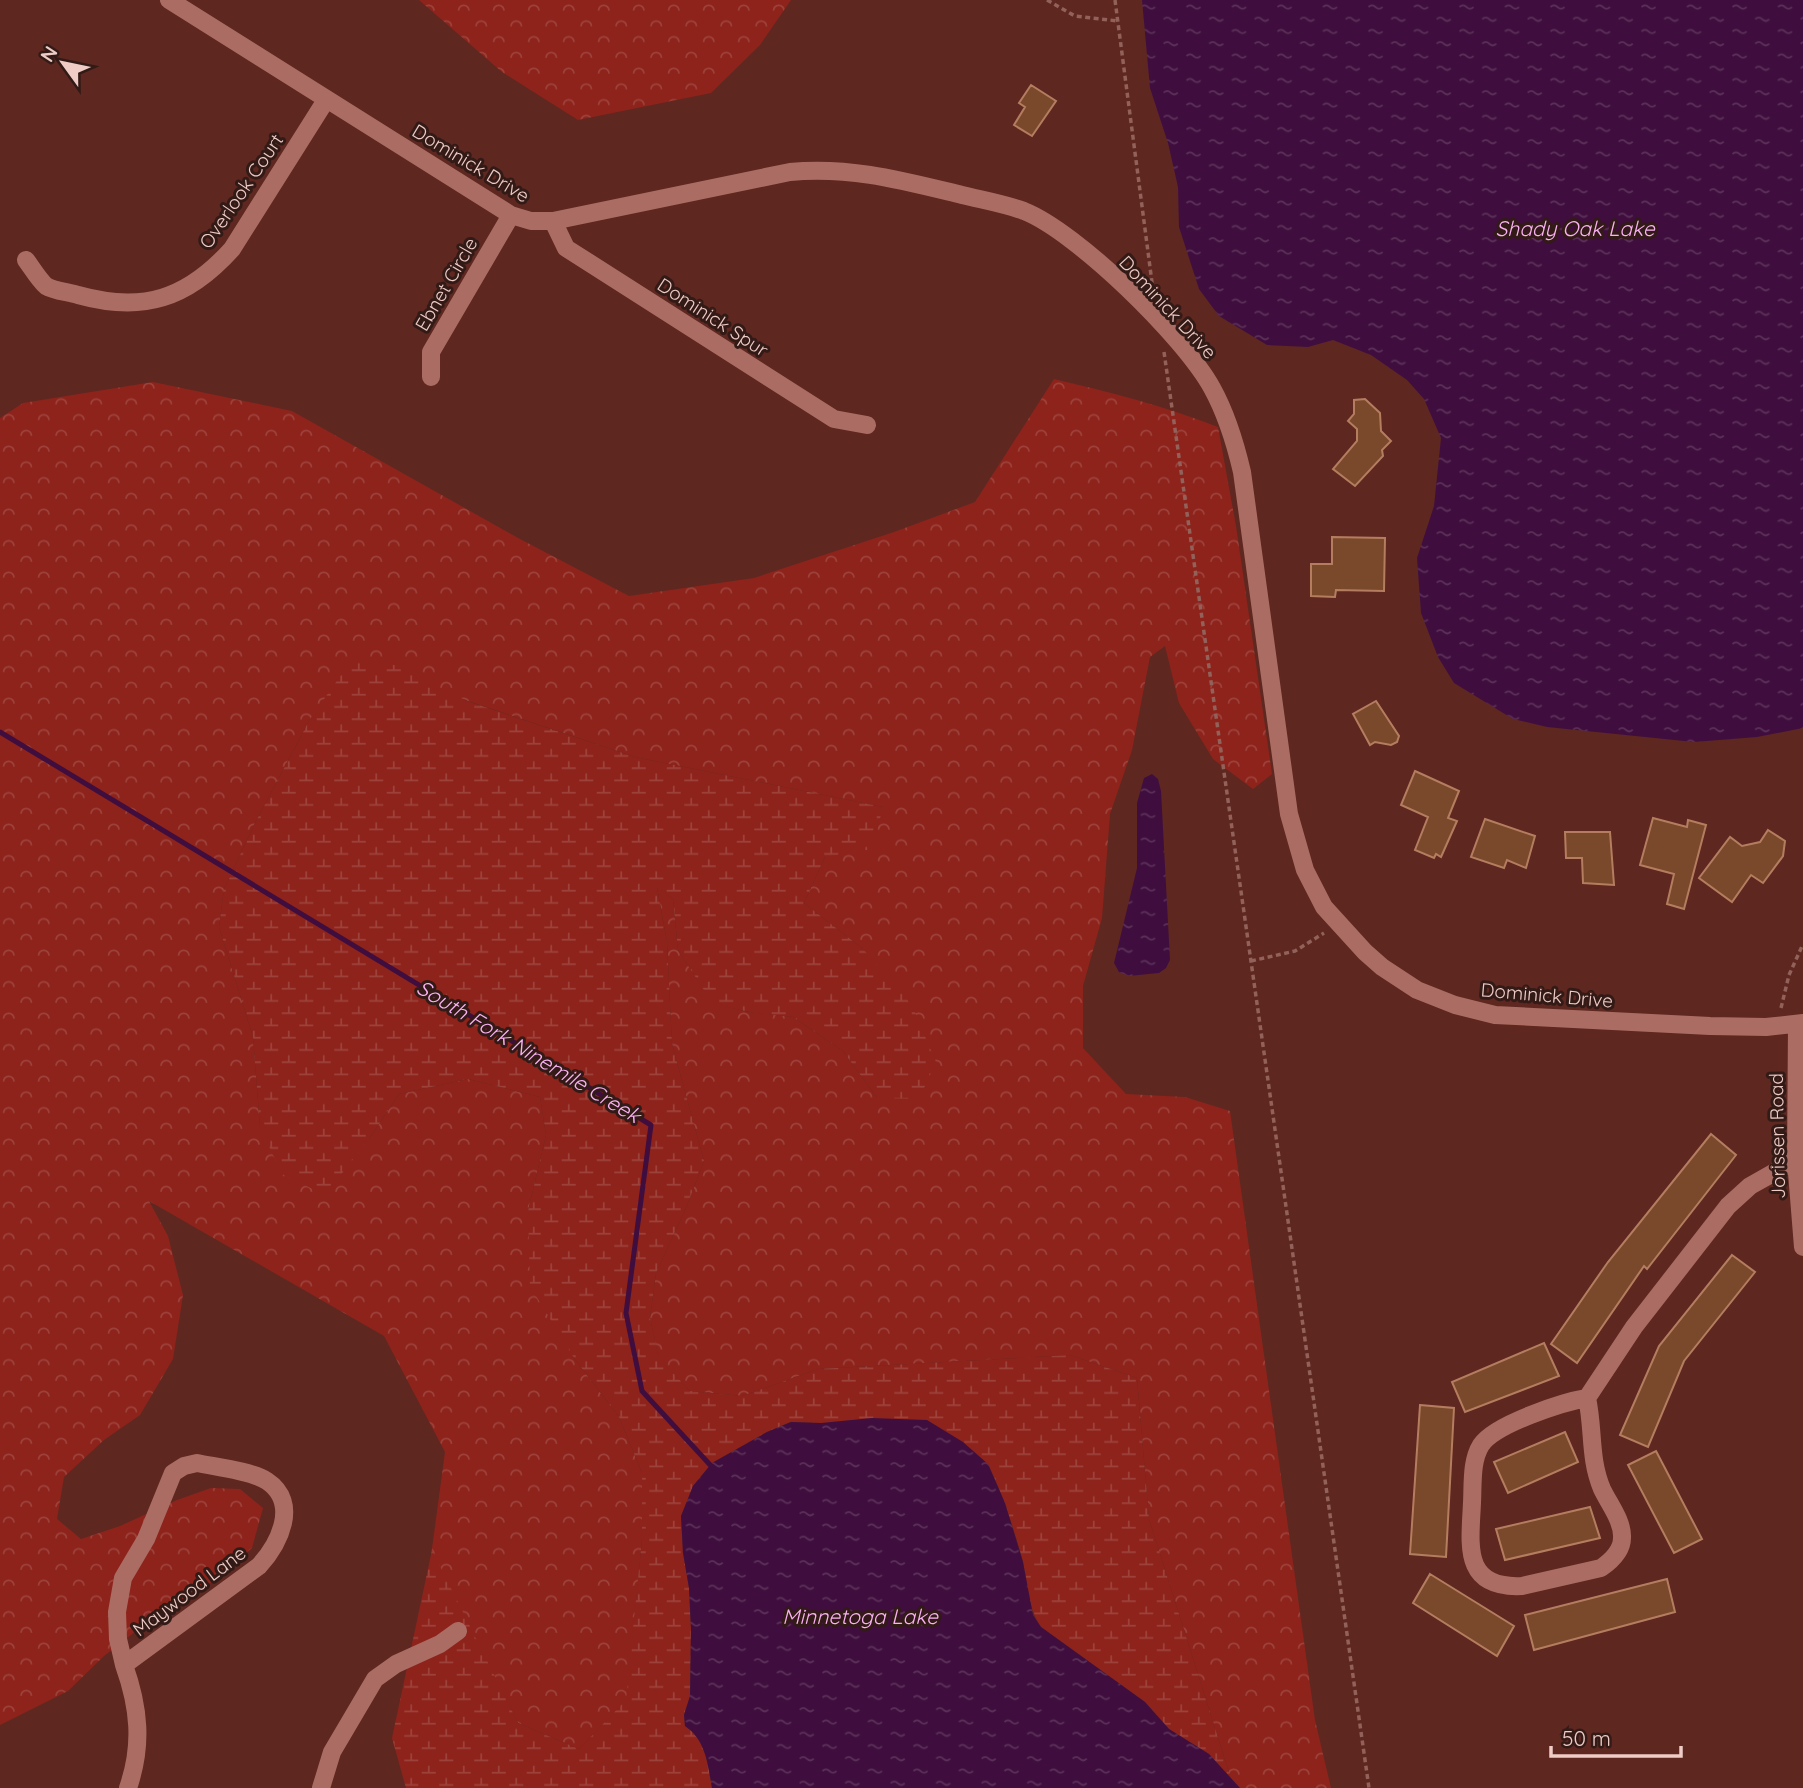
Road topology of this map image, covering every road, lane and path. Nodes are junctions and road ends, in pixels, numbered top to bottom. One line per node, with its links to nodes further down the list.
1 (169, 0): 5 (street, Dominick Drive)
2 (1047, 0): 4 (path)
3 (1115, 0): 4 (path)
4 (1118, 21): 9 (path)
5 (326, 100): 6 (street, Dominick Drive); 8 (street, Overlook Court)
6 (511, 215): 7 (street, Dominick Drive); 10 (street, Ebnet Circle)
7 (553, 221): 9 (street, Dominick Drive); 11 (street, Dominick Spur)
8 (26, 260)
9 (1156, 318): 14 (path); 16 (street, Dominick Drive)
10 (430, 377)
11 (867, 425)
12 (1326, 932): 14 (path)
13 (1803, 944): 15 (path)
14 (1250, 961): 24 (path)
15 (1781, 1012)
16 (1800, 1023): 17 (street, Jorissen Road)
17 (1796, 1160): 18 (street, Jorissen Road); 19 (street)
18 (1803, 1247)
19 (1587, 1398): 19 (street)
20 (458, 1631): 23 (street)
21 (124, 1665): 21 (street, Maywood Lane); 22 (street, Maywood Lane)
22 (128, 1788)
23 (321, 1788)
24 (1369, 1788)

